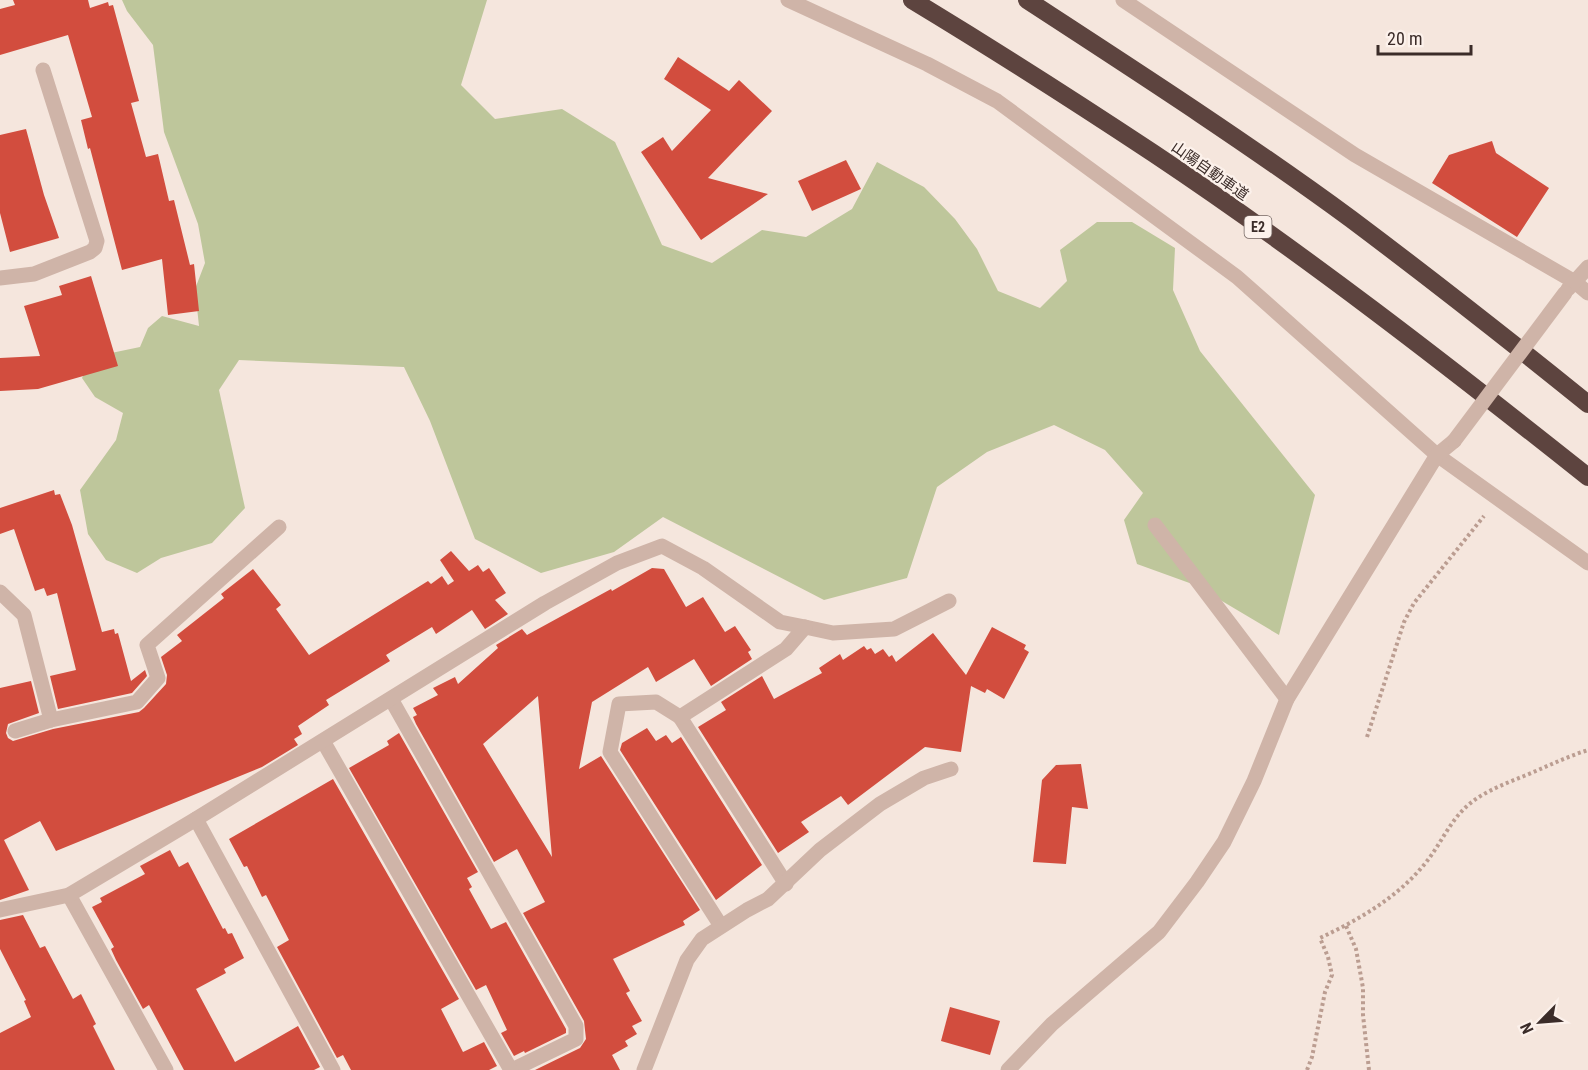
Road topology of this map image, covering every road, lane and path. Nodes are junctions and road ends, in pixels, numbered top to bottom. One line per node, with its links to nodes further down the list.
1 (788, 0): 11 (street)
2 (912, 0): 12 (highway, 山陽自動車道 / E2)
3 (1027, 0): 10 (highway)
4 (1123, 0): 8 (street)
5 (43, 70): 7 (street)
6 (1588, 267): 8 (street)
7 (0, 278)
8 (1570, 288): 9 (street); 11 (street, bridge)
9 (1588, 293)
10 (1588, 404)
11 (1437, 455): 13 (street); 21 (street)
12 (1588, 477)
13 (1498, 498): 16 (street); 25 (path)
14 (1155, 525): 21 (street)
15 (279, 528): 23 (street)
16 (1588, 563)
17 (0, 592): 23 (street)
18 (949, 601): 19 (street)
19 (805, 627): 20 (street); 22 (street)
20 (391, 699): 26 (street); 37 (street)
21 (1287, 699): 39 (street)
22 (680, 717): 30 (street); 33 (street)
23 (51, 720): 24 (street)
24 (15, 731)
25 (1367, 737)
26 (322, 741): 29 (street); 37 (street)
27 (1588, 750): 34 (path)
28 (951, 769): 30 (street)
29 (196, 819): 31 (street); 36 (street)
30 (786, 884): 33 (street)
31 (69, 895): 32 (street); 35 (street)
32 (0, 910)
33 (721, 926): 38 (street)
34 (1346, 926): 40 (path); 41 (path)
35 (166, 1070)
36 (333, 1070)
37 (511, 1070)
38 (644, 1070)
39 (1008, 1070)
40 (1307, 1070)
41 (1369, 1070)

